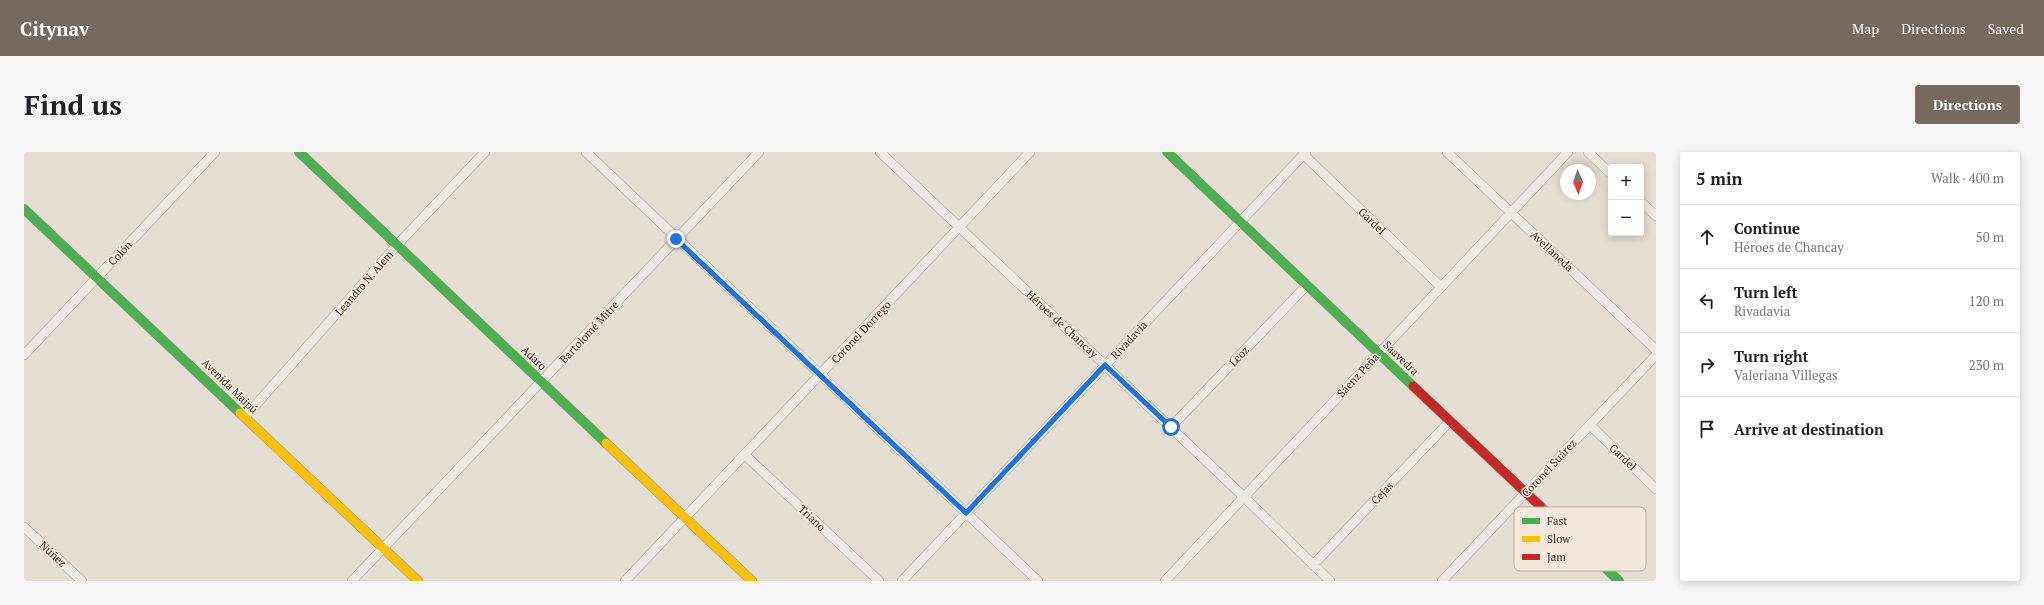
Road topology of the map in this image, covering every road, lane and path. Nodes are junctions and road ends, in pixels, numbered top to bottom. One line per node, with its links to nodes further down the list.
1 (215, 152): 22 (street, Colón)
2 (299, 152): 21 (street, Adaro)
3 (485, 152): 21 (street, Leandro N. Alem)
4 (586, 152): 20 (street)
5 (759, 152): 20 (street, Bartolomé Mitre)
6 (880, 152): 19 (street, Héroes de Chancay)
7 (1030, 152): 19 (street, Coronel Dorrego)
8 (1167, 152): 18 (street, Saavedra)
9 (1447, 152): 16 (street, Avellaneda)
10 (1568, 152): 16 (street, Sáenz Peña)
11 (1588, 152): 13 (street)
12 (1305, 153): 18 (street, Rivadavia); 24 (street, Gardel)
13 (1608, 171)
14 (1644, 205): 17 (street)
15 (24, 208): 22 (street, Avenida Maipú)
16 (1511, 213): 24 (street, Sáenz Peña); 25 (street, Avellaneda)
17 (1656, 216)
18 (1240, 222): 23 (street, Saavedra); 29 (street, Rivadavia)
19 (960, 227): 29 (street, Héroes de Chancay); 30 (street, Coronel Dorrego)
20 (676, 239): 30 (street); 31 (street, Bartolomé Mitre)
21 (397, 245): 31 (street, Adaro); 32 (street, Leandro N. Alem)
22 (98, 276): 27 (street, Colón); 32 (street, Avenida Maipú)
23 (1307, 285): 26 (street, Saavedra); 35 (street, Leoz)
24 (1441, 287): 26 (street, Sáenz Peña)
25 (1656, 350)
26 (1379, 353): 33 (street, Saavedra); 39 (street, Sáenz Peña)
27 (24, 355)
28 (1656, 355): 34 (street, Coronel Suárez)
29 (1105, 365): 35 (street, Héroes de Chancay); 41 (street, Rivadavia)
30 (821, 375): 36 (street, Coronel Dorrego); 41 (street)
31 (542, 382): 42 (street, Adaro); 44 (street, Bartolomé Mitre)
32 (245, 417): 44 (street, Avenida Maipú)
33 (1450, 420): 38 (street, Saavedra); 45 (street, Cejas)
34 (1590, 425): 37 (street, Gardel); 38 (street, Coronel Suárez)
35 (1171, 427): 39 (street, Héroes de Chancay)
36 (745, 455): 42 (street, Coronel Dorrego); 52 (street, Triano)
37 (1656, 489)
38 (1526, 492): 40 (street, Saavedra); 57 (street, Coronel Suárez)
39 (1244, 497): 45 (street, Héroes de Chancay); 55 (street, Sáenz Peña)
40 (1542, 507)
41 (966, 513): 53 (street, Rivadavia); 54 (street)
42 (686, 518): 50 (street, Coronel Dorrego); 51 (street, Adaro)
43 (24, 527): 47 (street, Núñez)
44 (384, 548): 48 (street, Bartolomé Mitre); 49 (street, Avenida Maipú)
45 (1313, 565): 56 (street, Héroes de Chancay)
46 (1609, 571): 58 (street, Saavedra)
47 (82, 581)
48 (352, 581)
49 (418, 581)
50 (625, 581)
51 (752, 581)
52 (879, 581)
53 (902, 581)
54 (1038, 581)
55 (1165, 581)
56 (1330, 581)
57 (1442, 581)
58 (1619, 581)

